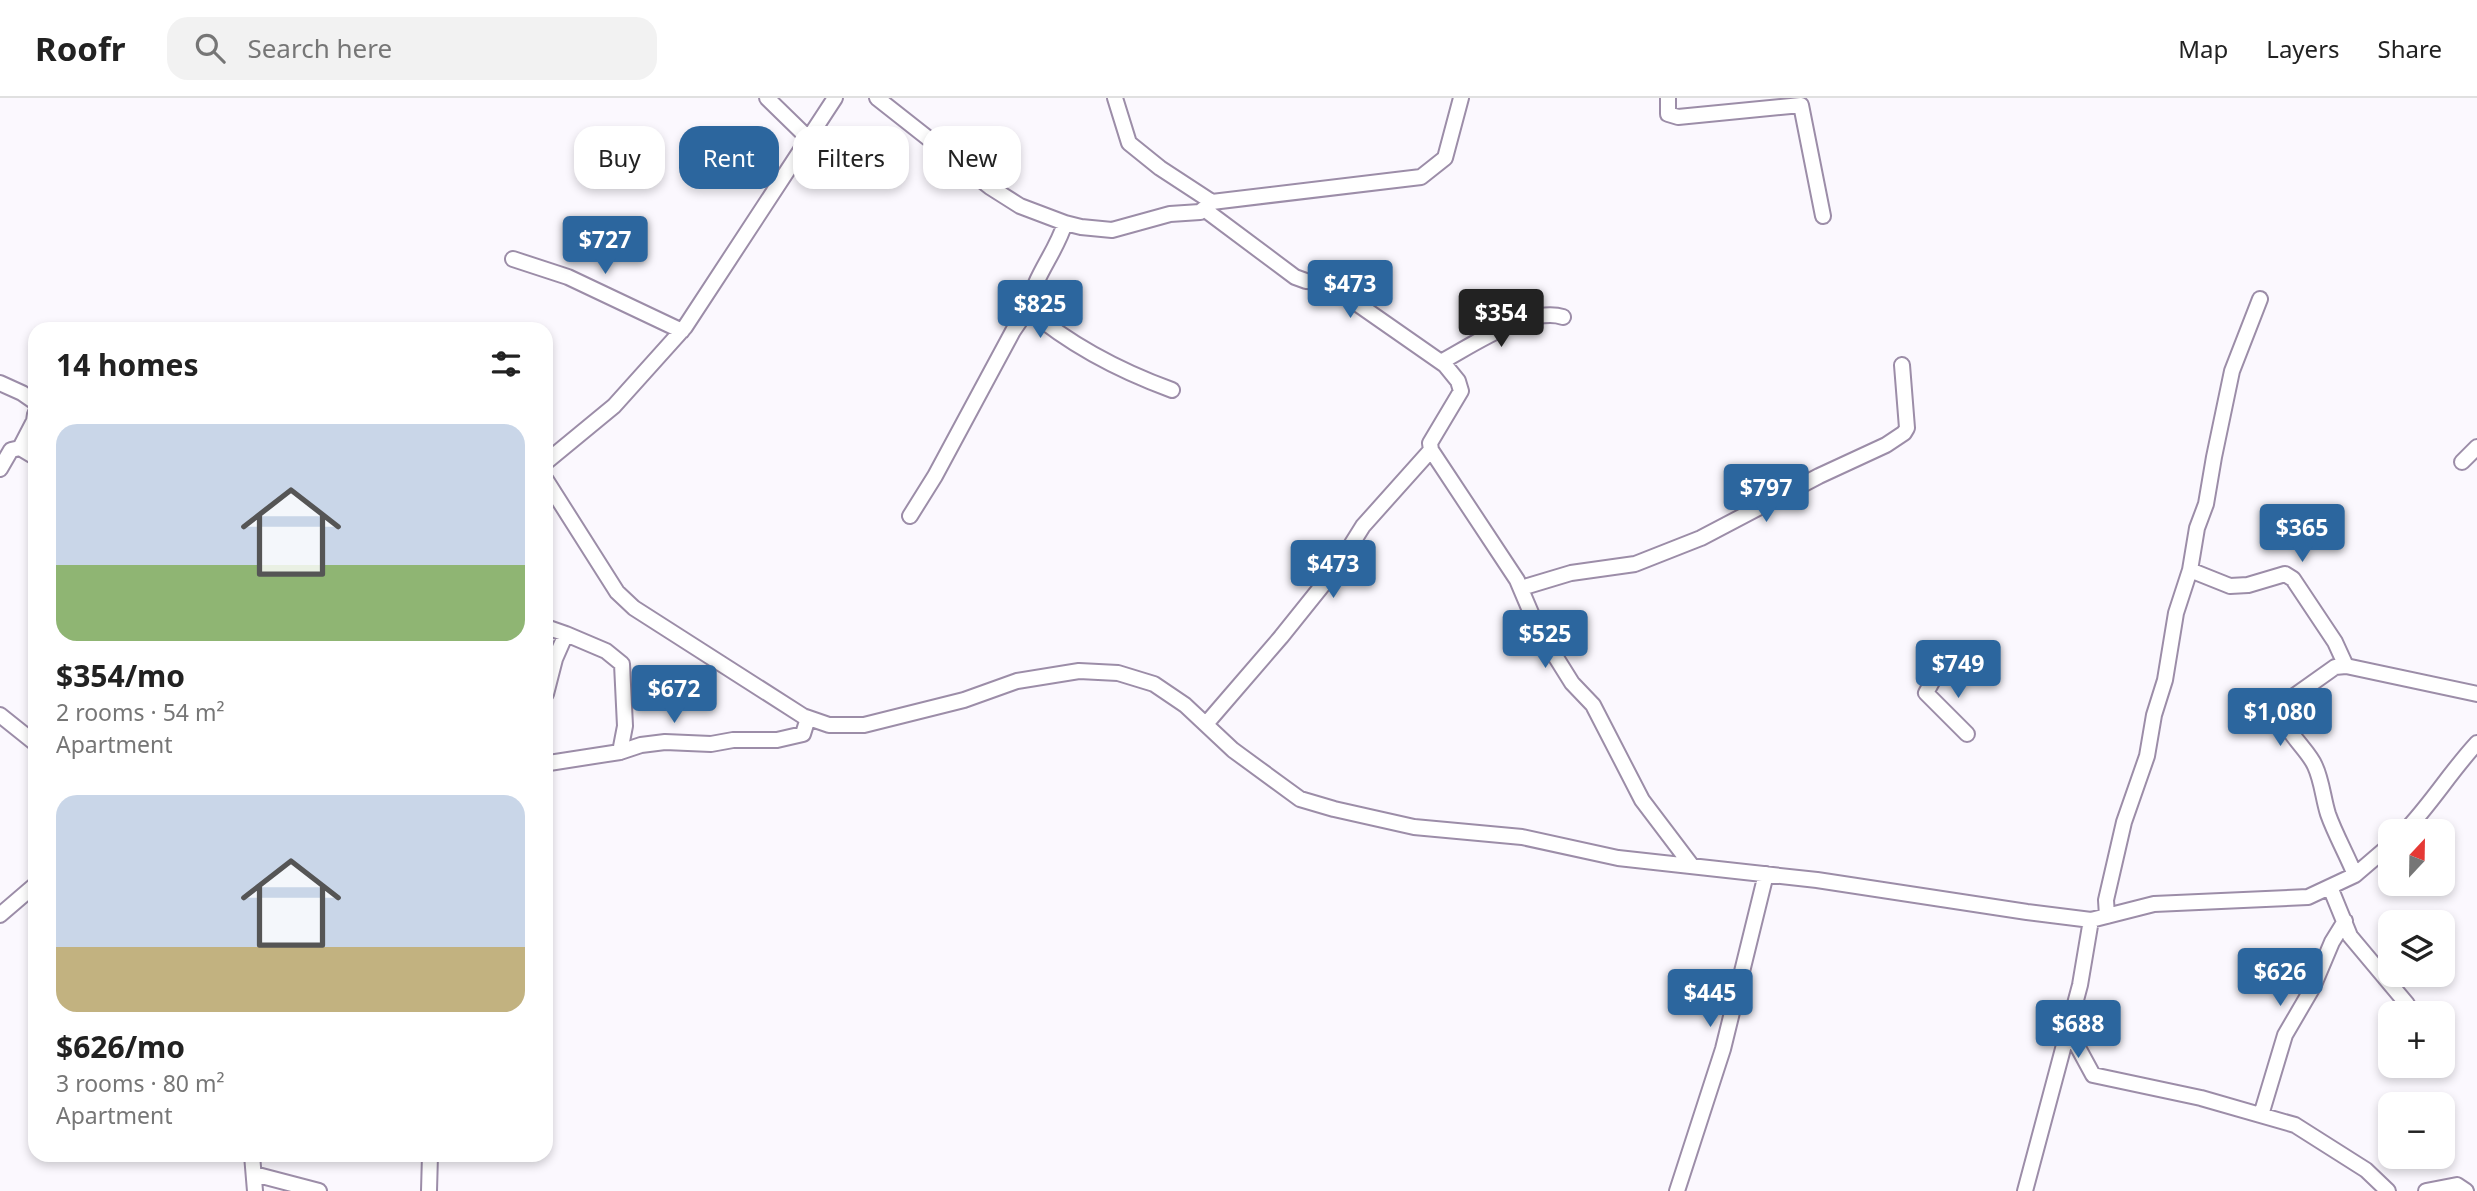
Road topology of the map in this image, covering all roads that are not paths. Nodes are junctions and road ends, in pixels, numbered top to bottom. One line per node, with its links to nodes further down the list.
1 (767, 98): 7 (street)
2 (835, 98): 8 (street)
3 (877, 98): 12 (street)
4 (1115, 98): 10 (street)
5 (1461, 98): 10 (street)
6 (1668, 98): 11 (street)
7 (796, 126)
8 (816, 126)
9 (793, 161): 17 (street)
10 (1208, 206): 12 (street); 18 (street)
11 (1823, 216)
12 (1065, 223): 15 (street)
13 (513, 259): 17 (street)
14 (2260, 299): 33 (street)
15 (1028, 309): 21 (street); 32 (street)
16 (1563, 317): 18 (street)
17 (682, 331): 28 (street)
18 (1441, 362): 26 (street)
19 (1902, 365): 34 (street)
20 (0, 383): 22 (street)
21 (1172, 390)
22 (28, 397)
23 (28, 433): 25 (street)
24 (2477, 447): 29 (street)
25 (20, 448): 27 (street); 30 (street)
26 (1431, 450): 34 (street); 43 (street)
27 (28, 453)
28 (553, 456)
29 (2462, 463)
30 (0, 469)
31 (553, 491): 42 (street)
32 (910, 516)
33 (2190, 570): 37 (street); 57 (street)
34 (1521, 588): 51 (street)
35 (553, 629): 36 (street)
36 (566, 634): 38 (street); 47 (street)
37 (2346, 666): 40 (street); 53 (street)
38 (553, 667)
39 (1939, 669): 44 (street)
40 (2477, 694)
41 (0, 715): 45 (street)
42 (808, 718): 43 (street); 47 (street)
43 (1206, 724): 51 (street)
44 (1967, 734)
45 (28, 737)
46 (2477, 743): 49 (street)
47 (620, 752): 48 (street)
48 (553, 763)
49 (2416, 819)
50 (2378, 855): 53 (street)
51 (1692, 866): 52 (street)
52 (1766, 874): 58 (street); 69 (street)
53 (2355, 875): 54 (street)
54 (2330, 887): 57 (street); 59 (street)
55 (28, 891): 56 (street)
56 (0, 915)
57 (2107, 916): 58 (street)
58 (2091, 920): 61 (street)
59 (2345, 921): 60 (street); 62 (street)
60 (2404, 1001)
61 (2068, 1029): 62 (street); 70 (street)
62 (2261, 1115): 71 (street)
63 (253, 1162): 65 (street)
64 (430, 1162): 68 (street)
65 (254, 1174): 66 (street); 67 (street)
66 (255, 1191)
67 (319, 1191)
68 (429, 1191)
69 (1677, 1191)
70 (2025, 1191)
71 (2388, 1191)
72 (2426, 1191): 73 (street)
73 (2466, 1191)

